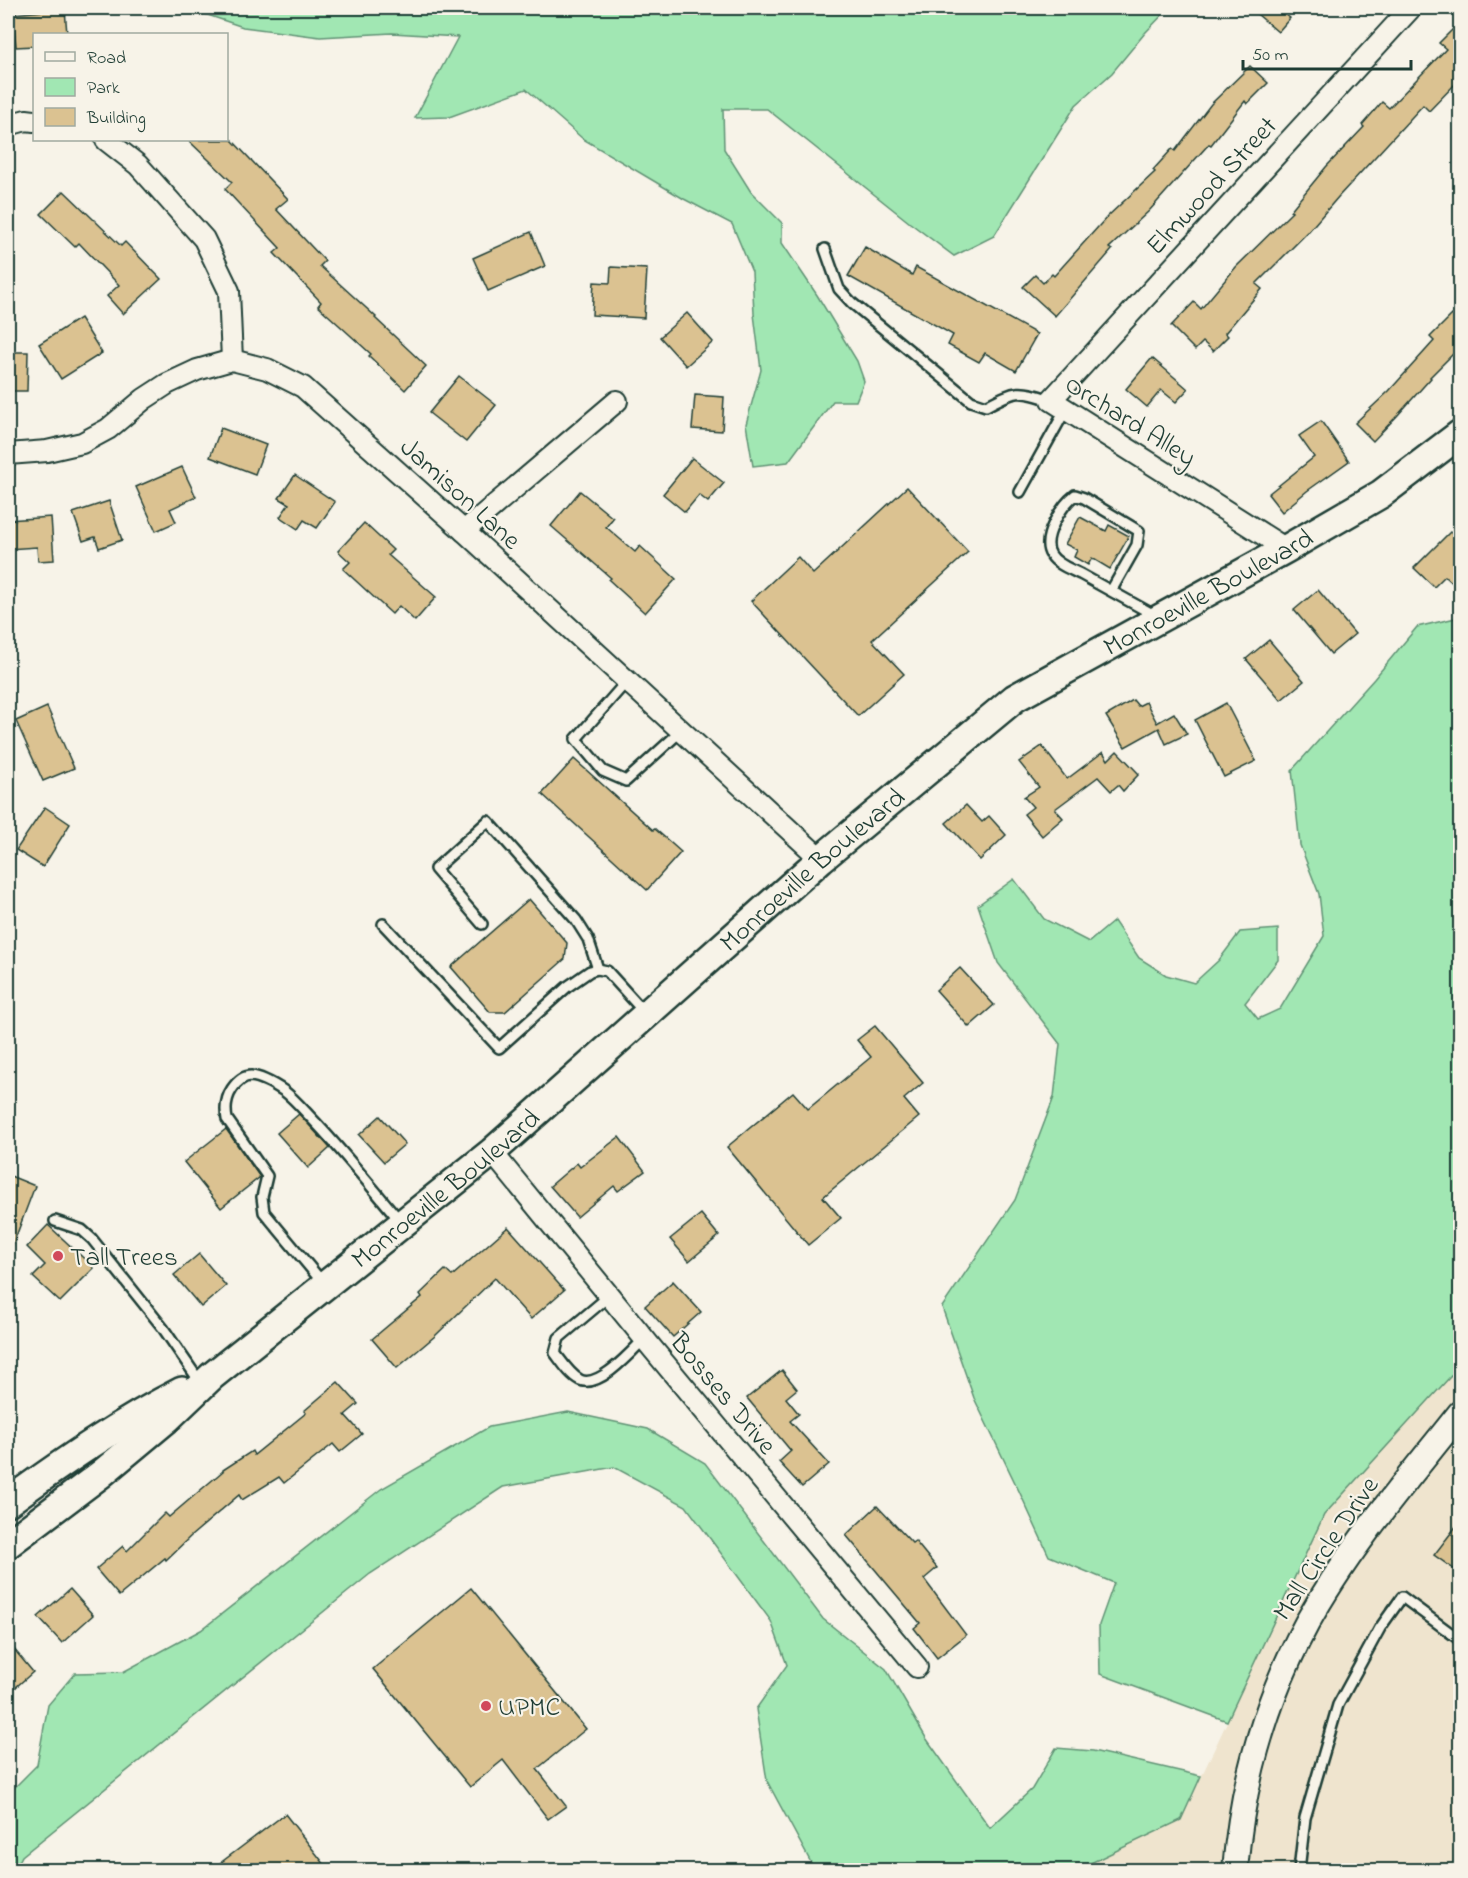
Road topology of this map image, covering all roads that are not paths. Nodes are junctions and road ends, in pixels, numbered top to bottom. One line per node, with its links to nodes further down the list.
1 (1411, 8): 8 (street, Elmwood Street)
2 (33, 121): 3 (street)
3 (8, 125)
4 (107, 141): 6 (street)
5 (825, 249): 8 (lane, Orchard Alley)
6 (232, 360): 10 (street); 12 (street, Jamison Lane)
7 (617, 401): 12 (street)
8 (1059, 404): 11 (lane); 13 (street, Orchard Alley)
9 (1461, 434): 13 (main road, Monroeville Boulevard)
10 (8, 454)
11 (1020, 492)
12 (464, 531): 16 (street, Jamison Lane)
13 (1286, 549): 15 (main road, Monroeville Boulevard)
14 (1111, 591): 14 (lane); 15 (lane)
15 (1161, 618): 18 (main road, Monroeville Boulevard)
16 (627, 681): 17 (street, Jamison Lane); 17 (lane)
17 (681, 731): 18 (street, Jamison Lane)
18 (822, 859): 22 (main road, Monroeville Boulevard)
19 (383, 924): 21 (lane)
20 (482, 924): 21 (lane)
21 (598, 969): 22 (lane)
22 (646, 1015): 23 (main road, Monroeville Boulevard)
23 (492, 1152): 25 (main road, Monroeville Boulevard); 27 (street, Bosses Drive)
24 (55, 1221): 29 (lane)
25 (402, 1224): 26 (main road, Monroeville Boulevard); 26 (lane)
26 (325, 1286): 29 (main road, Monroeville Boulevard)
27 (609, 1296): 28 (street, Bosses Drive); 28 (lane)
28 (644, 1339): 34 (street, Bosses Drive)
29 (206, 1379): 31 (main road, Monroeville Boulevard); 32 (main road, Monroeville Boulevard)
30 (1461, 1413): 35 (street, Mall Circle Drive)
31 (8, 1502)
32 (8, 1544)
33 (1461, 1640): 36 (lane)
34 (917, 1667)
35 (1235, 1870)
36 (1299, 1870)

